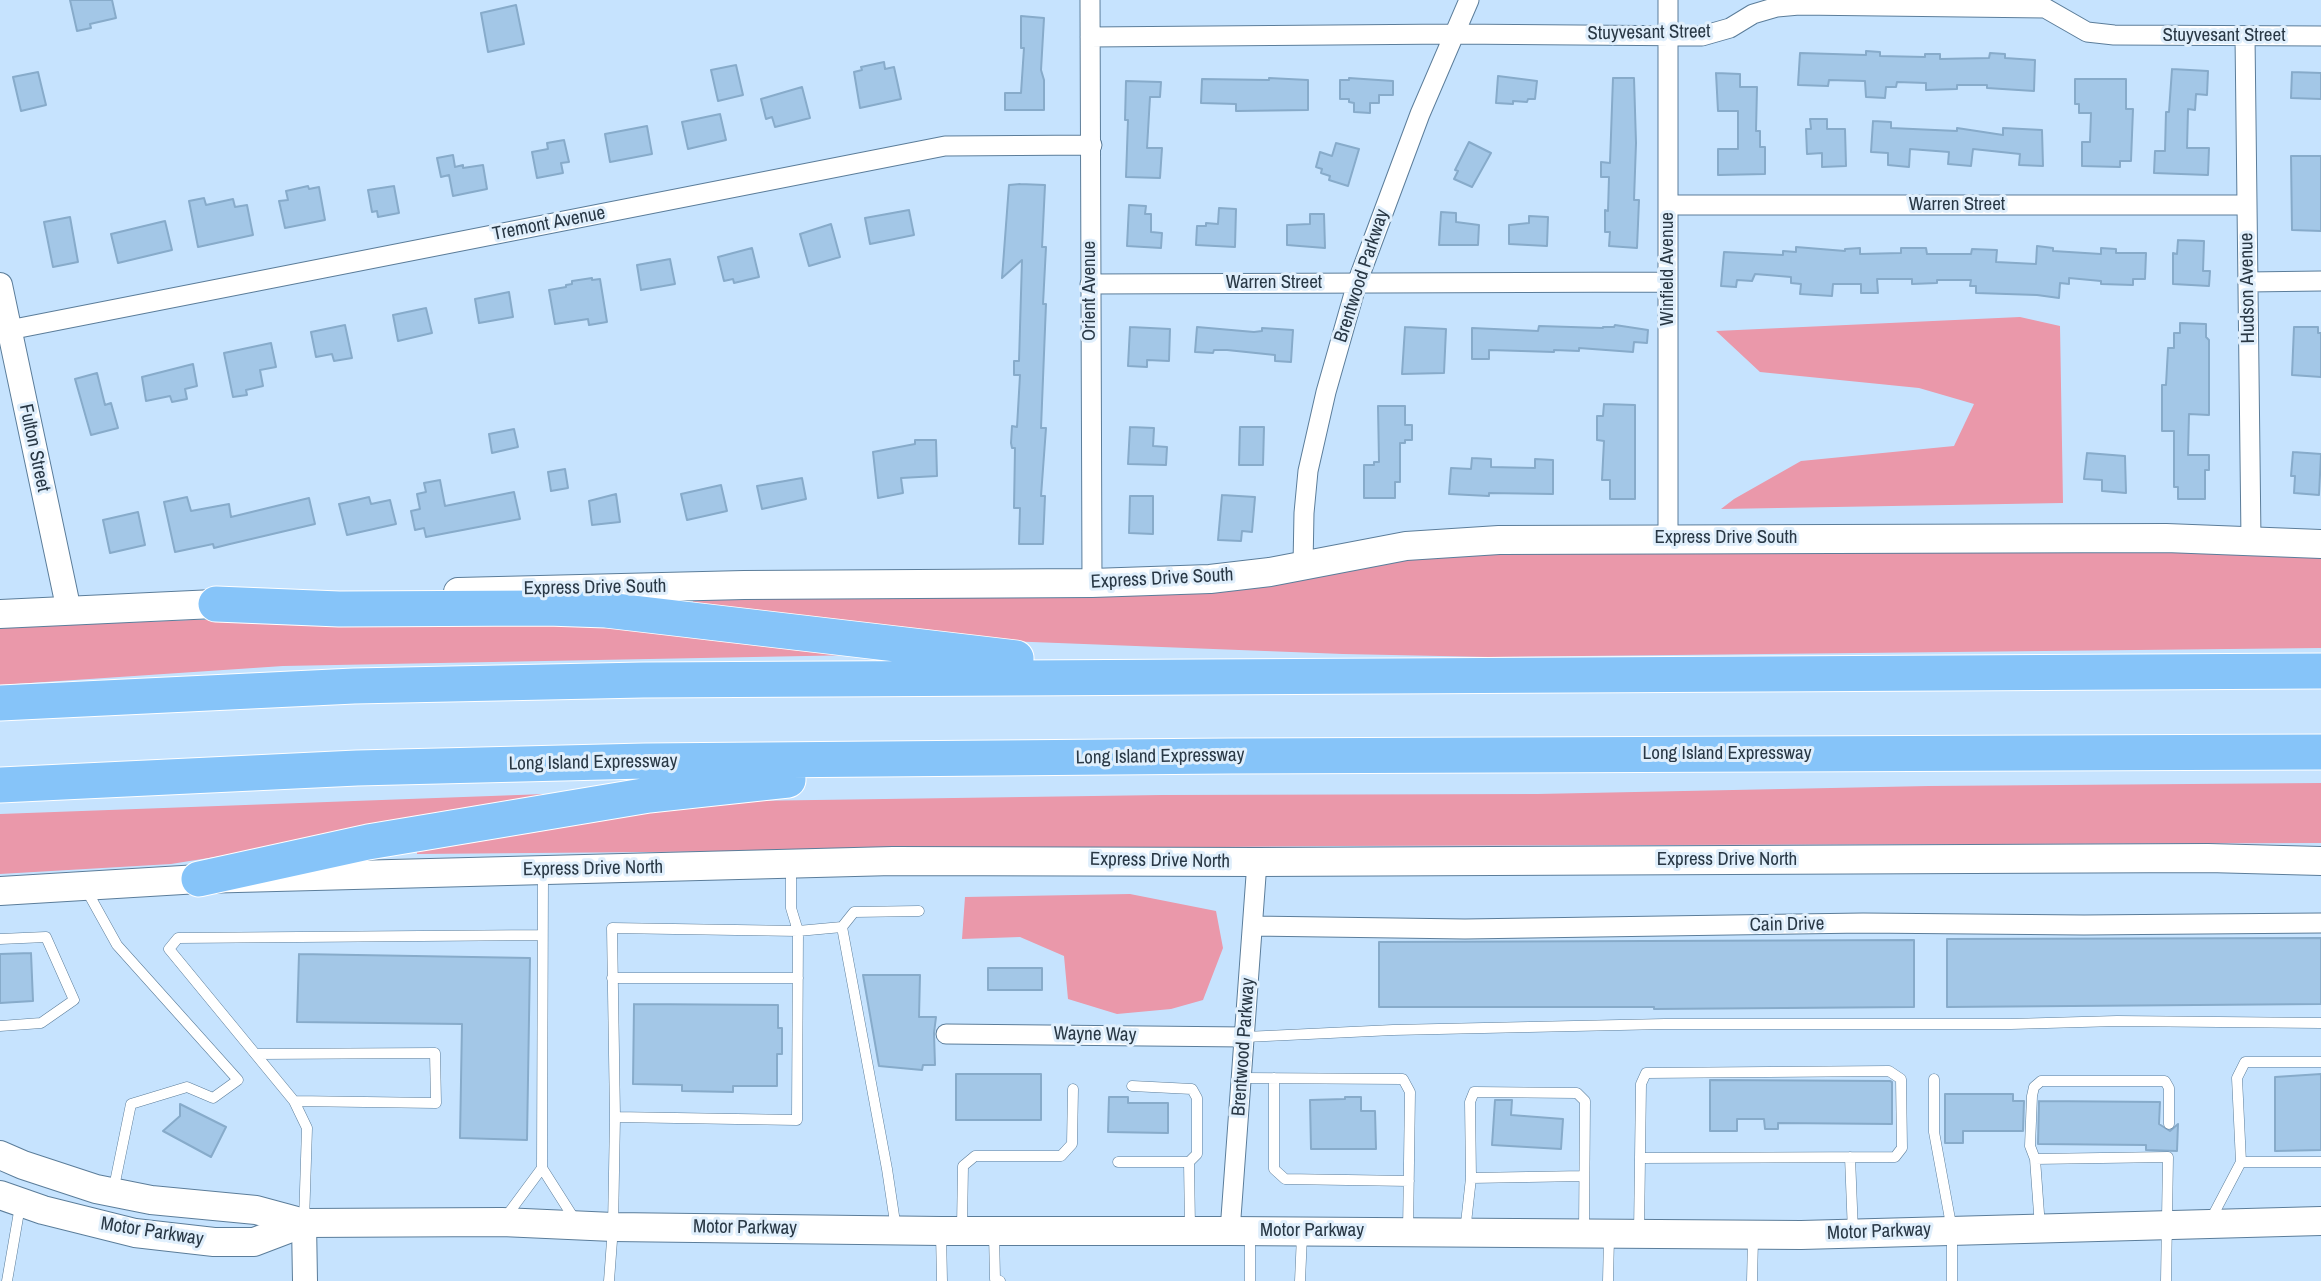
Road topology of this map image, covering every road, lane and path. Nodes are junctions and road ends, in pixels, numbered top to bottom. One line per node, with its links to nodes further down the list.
1 (1090, 0): 8 (street, Orient Avenue)
2 (1469, 0): 4 (street, Brentwood Parkway)
3 (1668, 0): 5 (street, Winfield Avenue)
4 (1453, 34): 5 (street, Stuyvesant Street); 8 (street, Stuyvesant Street); 15 (street, Brentwood Parkway)
5 (1668, 35): 6 (street, Stuyvesant Street); 10 (street, Winfield Avenue)
6 (2245, 36): 7 (street, Stuyvesant Street); 11 (street, Hudson Avenue)
7 (2321, 36)
8 (1090, 37): 9 (street, Orient Avenue)
9 (1091, 145): 16 (street, Orient Avenue); 18 (street, Tremont Avenue)
10 (1668, 205): 11 (street, Warren Street); 13 (street, Winfield Avenue)
11 (2246, 205): 14 (street, Hudson Avenue)
12 (2321, 281): 14 (street)
13 (1667, 282): 15 (street, Warren Street); 19 (street, Winfield Avenue)
14 (2248, 282): 20 (street, Hudson Avenue)
15 (1357, 283): 16 (street, Warren Street); 22 (street, Brentwood Parkway)
16 (1090, 284): 23 (street, Orient Avenue)
17 (0, 285): 18 (street, Fulton Street)
18 (9, 330): 25 (street, Fulton Street)
19 (1668, 539): 20 (main road, Express Drive South); 22 (main road, Express Drive South)
20 (2252, 540): 21 (main road, Express Drive South)
21 (2321, 544)
22 (1303, 565): 23 (main road, Express Drive South)
23 (1092, 583): 24 (main road, Express Drive South)
24 (216, 604): 25 (main road, Express Drive South); 28 (highway)
25 (69, 611): 26 (main road, Express Drive South)
26 (0, 614)
27 (2321, 671): 28 (highway)
28 (1401, 675): 29 (highway)
29 (0, 703)
30 (2321, 752): 31 (highway, Long Island Expressway)
31 (1231, 756): 32 (highway, Long Island Expressway); 37 (highway)
32 (0, 785)
33 (2321, 861): 34 (main road, Express Drive North)
34 (1257, 862): 35 (main road, Express Drive North); 42 (street, Brentwood Parkway)
35 (791, 863): 36 (main road, Express Drive North); 44 (lane)
36 (542, 870): 37 (main road, Express Drive North); 45 (lane)
37 (198, 879): 38 (main road, Express Drive North)
38 (84, 886): 39 (main road, Express Drive North); 75 (lane)
39 (0, 891)
40 (919, 911): 43 (lane)
41 (2321, 923): 42 (street, Cain Drive)
42 (1253, 926): 52 (street, Brentwood Parkway)
43 (842, 927): 44 (lane); 85 (lane)
44 (798, 931): 47 (lane); 48 (lane)
45 (542, 935): 53 (lane); 71 (lane)
46 (0, 939): 50 (lane)
47 (612, 978): 48 (lane); 61 (lane)
48 (798, 978): 61 (lane)
49 (2321, 1023): 52 (lane)
50 (0, 1026)
51 (946, 1034): 52 (street, Wayne Way)
52 (1245, 1037): 55 (street, Brentwood Parkway)
53 (257, 1054): 60 (lane); 60 (lane)
54 (2321, 1062): 69 (lane)
55 (1242, 1078): 56 (lane); 89 (street, Brentwood Parkway)
56 (1274, 1078): 74 (lane); 74 (lane)
57 (1934, 1079): 86 (lane)
58 (1132, 1086): 68 (lane)
59 (1073, 1089): 87 (lane)
60 (294, 1101): 79 (lane)
61 (615, 1117): 83 (lane)
62 (2169, 1124): 66 (lane)
63 (0, 1155): 75 (main road, Motor Parkway)
64 (1850, 1157): 65 (lane); 65 (lane); 95 (lane)
65 (1640, 1158): 96 (lane)
66 (2035, 1159): 82 (lane); 84 (lane)
67 (1118, 1162): 68 (lane)
68 (1189, 1162): 88 (lane)
69 (2241, 1162): 70 (lane); 80 (lane)
70 (2321, 1162)
71 (542, 1168): 78 (lane); 81 (lane)
72 (1584, 1176): 73 (lane); 73 (lane); 94 (lane)
73 (1471, 1178): 93 (lane)
74 (1409, 1181): 92 (lane)
75 (113, 1192): 79 (main road, Motor Parkway)
76 (10, 1198): 79 (main road, Motor Parkway); 99 (lane)
77 (2321, 1221): 80 (main road, Motor Parkway)
78 (502, 1222): 79 (main road, Motor Parkway); 81 (main road, Motor Parkway)
79 (304, 1223): 100 (street)
80 (2208, 1224): 82 (main road, Motor Parkway)
81 (578, 1225): 83 (main road, Motor Parkway)
82 (2168, 1225): 84 (main road, Motor Parkway); 108 (lane)
83 (613, 1227): 85 (main road, Motor Parkway); 101 (lane)
84 (2040, 1228): 86 (main road, Motor Parkway)
85 (896, 1230): 87 (main road, Motor Parkway)
86 (1952, 1230): 95 (main road, Motor Parkway); 107 (lane)
87 (951, 1231): 91 (main road, Motor Parkway); 102 (lane)
88 (1190, 1231): 89 (main road, Motor Parkway); 91 (main road, Motor Parkway)
89 (1240, 1231): 90 (main road, Motor Parkway); 103 (lane)
90 (1302, 1231): 92 (main road, Motor Parkway); 104 (lane)
91 (994, 1232): 98 (lane)
92 (1408, 1232): 93 (main road, Motor Parkway)
93 (1465, 1232): 94 (main road, Motor Parkway)
94 (1596, 1233): 96 (main road, Motor Parkway); 105 (lane)
95 (1853, 1233): 97 (main road, Motor Parkway)
96 (1639, 1234): 97 (main road, Motor Parkway)
97 (1753, 1234): 106 (lane)
98 (997, 1280)
99 (7, 1281)
100 (305, 1281)
101 (609, 1281)
102 (942, 1281)
103 (1250, 1281)
104 (1300, 1281)
105 (1608, 1281)
106 (1752, 1281)
107 (1952, 1281)
108 (2166, 1281)

